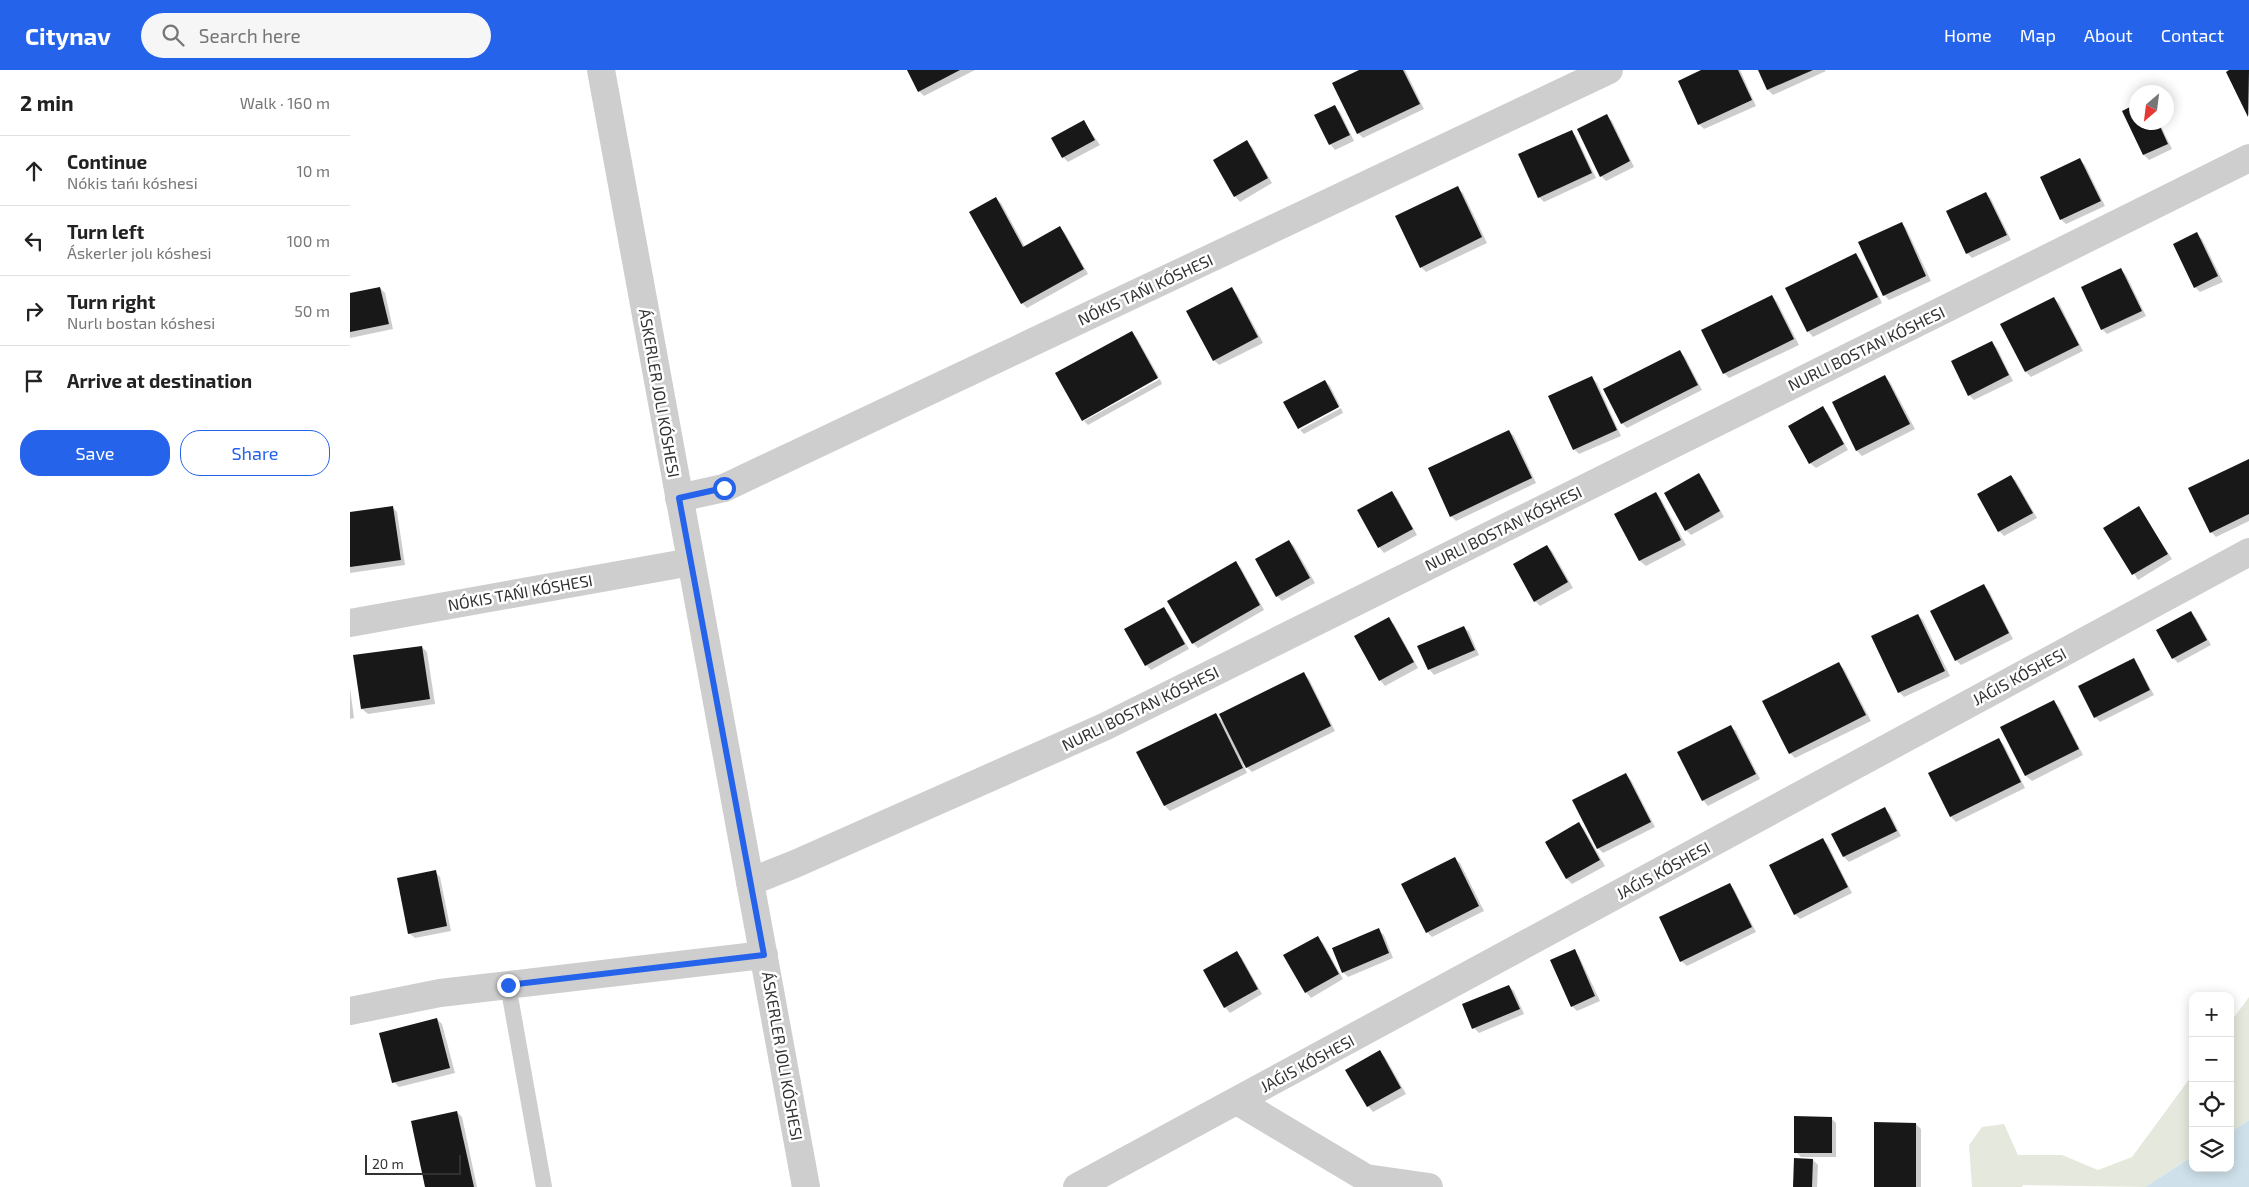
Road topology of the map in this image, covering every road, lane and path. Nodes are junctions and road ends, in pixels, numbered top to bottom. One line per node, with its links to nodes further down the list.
1 (601, 70): 4 (street)
2 (1608, 70): 4 (street)
3 (2249, 158): 8 (street)
4 (679, 498): 6 (street)
5 (2249, 552): 12 (street)
6 (691, 562): 7 (street); 8 (street)
7 (350, 623)
8 (750, 882): 9 (street)
9 (764, 955): 10 (street); 14 (street)
10 (508, 985): 11 (street); 13 (lane)
11 (350, 1011)
12 (1237, 1101): 15 (street); 16 (street)
13 (544, 1187)
14 (806, 1187)
15 (1077, 1187)
16 (1429, 1187)

